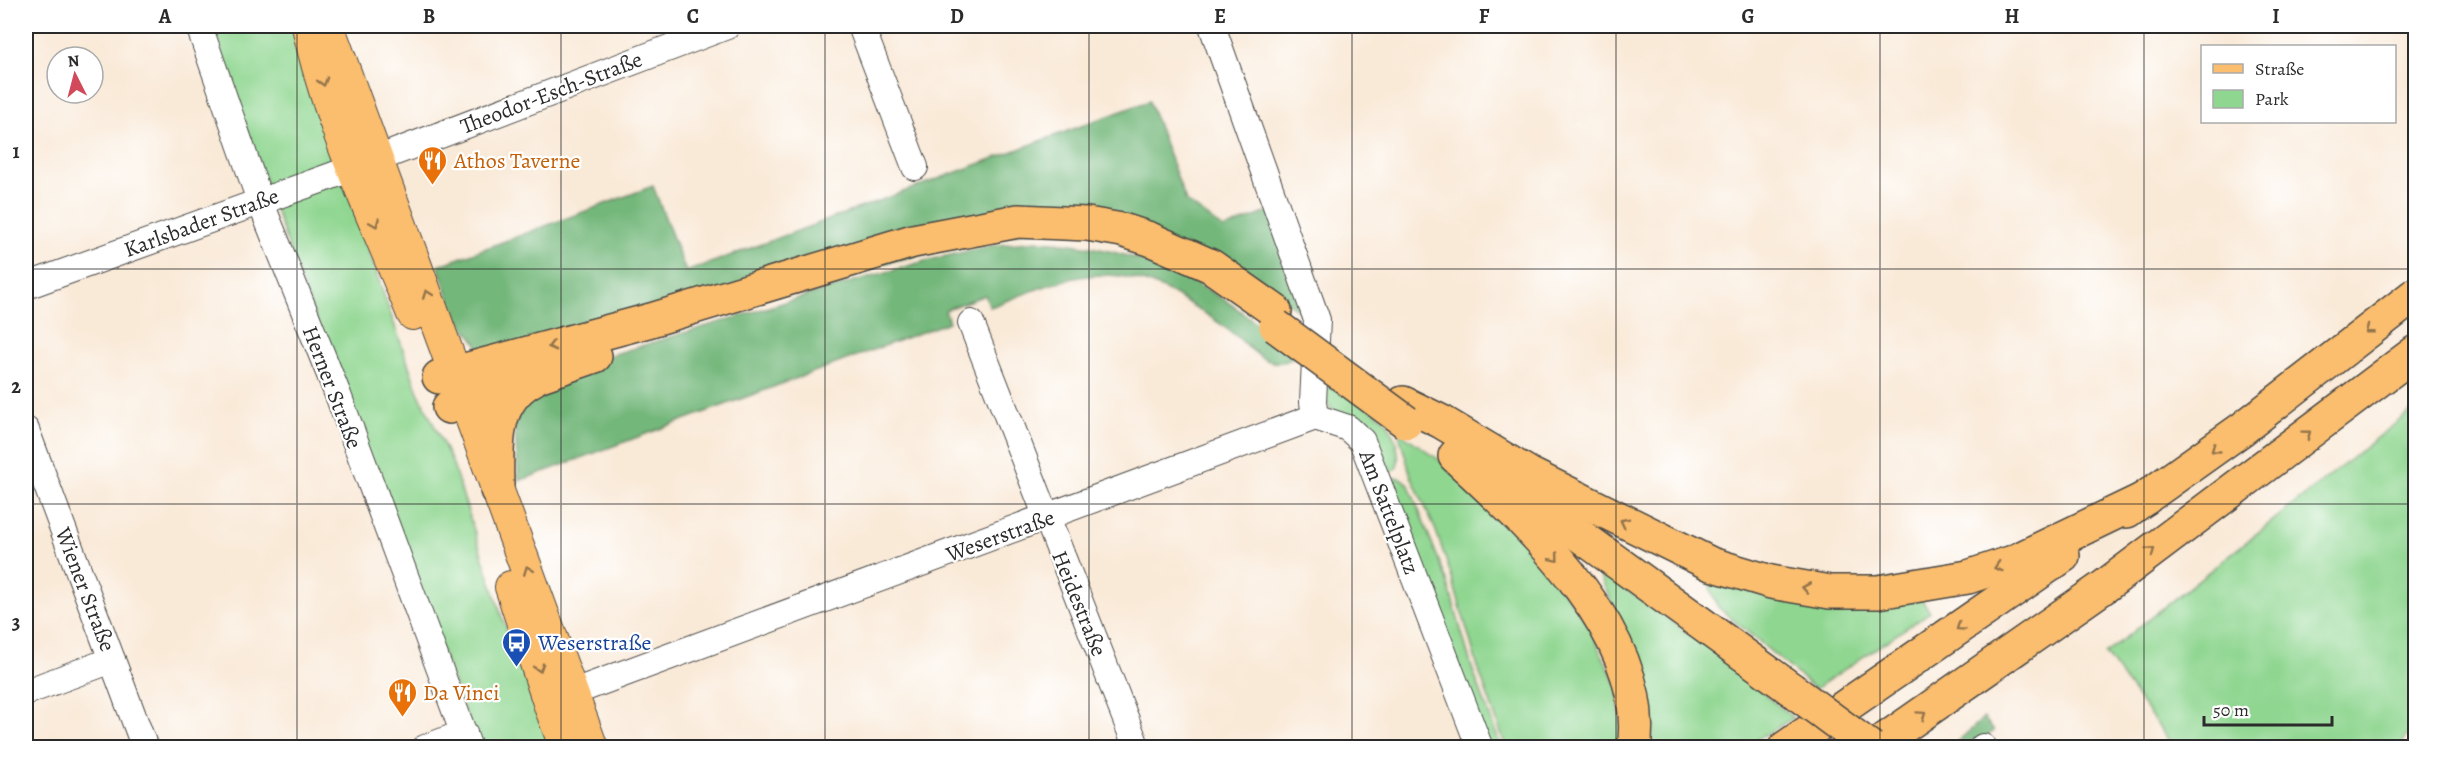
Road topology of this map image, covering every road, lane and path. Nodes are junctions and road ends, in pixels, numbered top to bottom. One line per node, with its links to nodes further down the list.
1 (199, 26): 9 (street, Herner Straße)
2 (308, 26): 7 (main road, one-way to 7)
3 (327, 26): 7 (main road)
4 (727, 26): 7 (street, Theodor-Esch-Straße)
5 (861, 26): 8 (street)
6 (1212, 26): 18 (street)
7 (364, 164): 9 (street, Karlsbader Straße); 16 (main road)
8 (915, 167)
9 (260, 201): 10 (street, Karlsbader Straße); 28 (street, Herner Straße)
10 (26, 286)
11 (2415, 294): 22 (highway, one-way to 22)
12 (1275, 319): 15 (highway); 16 (highway, one-way to 16); 17 (highway)
13 (971, 323): 23 (street, Heidestraße)
14 (2415, 352): 38 (highway, one-way to 14)
15 (550, 371): 16 (highway); 21 (highway)
16 (452, 389): 21 (main road); 27 (main road, one-way to 27)
17 (1404, 412): 20 (highway); 22 (highway, one-way to 17); 26 (highway)
18 (1315, 417): 23 (street, Weserstraße); 34 (street, Am Sattelplatz)
19 (26, 430): 24 (street, Wiener Straße)
20 (1455, 456): 26 (highway); 35 (highway, one-way to 35)
21 (497, 490): 27 (main road, one-way to 21)
22 (2146, 498): 36 (highway, one-way to 36)
23 (1046, 518): 27 (street, Weserstraße); 33 (street, Heidestraße)
24 (112, 660): 25 (street); 29 (street, Wiener Straße)
25 (26, 692)
26 (1786, 693): 37 (highway); 38 (highway, bridge)
27 (561, 696): 31 (main road); 32 (main road)
28 (466, 740): 30 (street)
29 (146, 747)
30 (425, 747)
31 (566, 747)
32 (592, 747)
33 (1137, 747)
34 (1480, 747)
35 (1634, 747)
36 (1785, 747)
37 (1855, 747)
38 (1872, 747)

